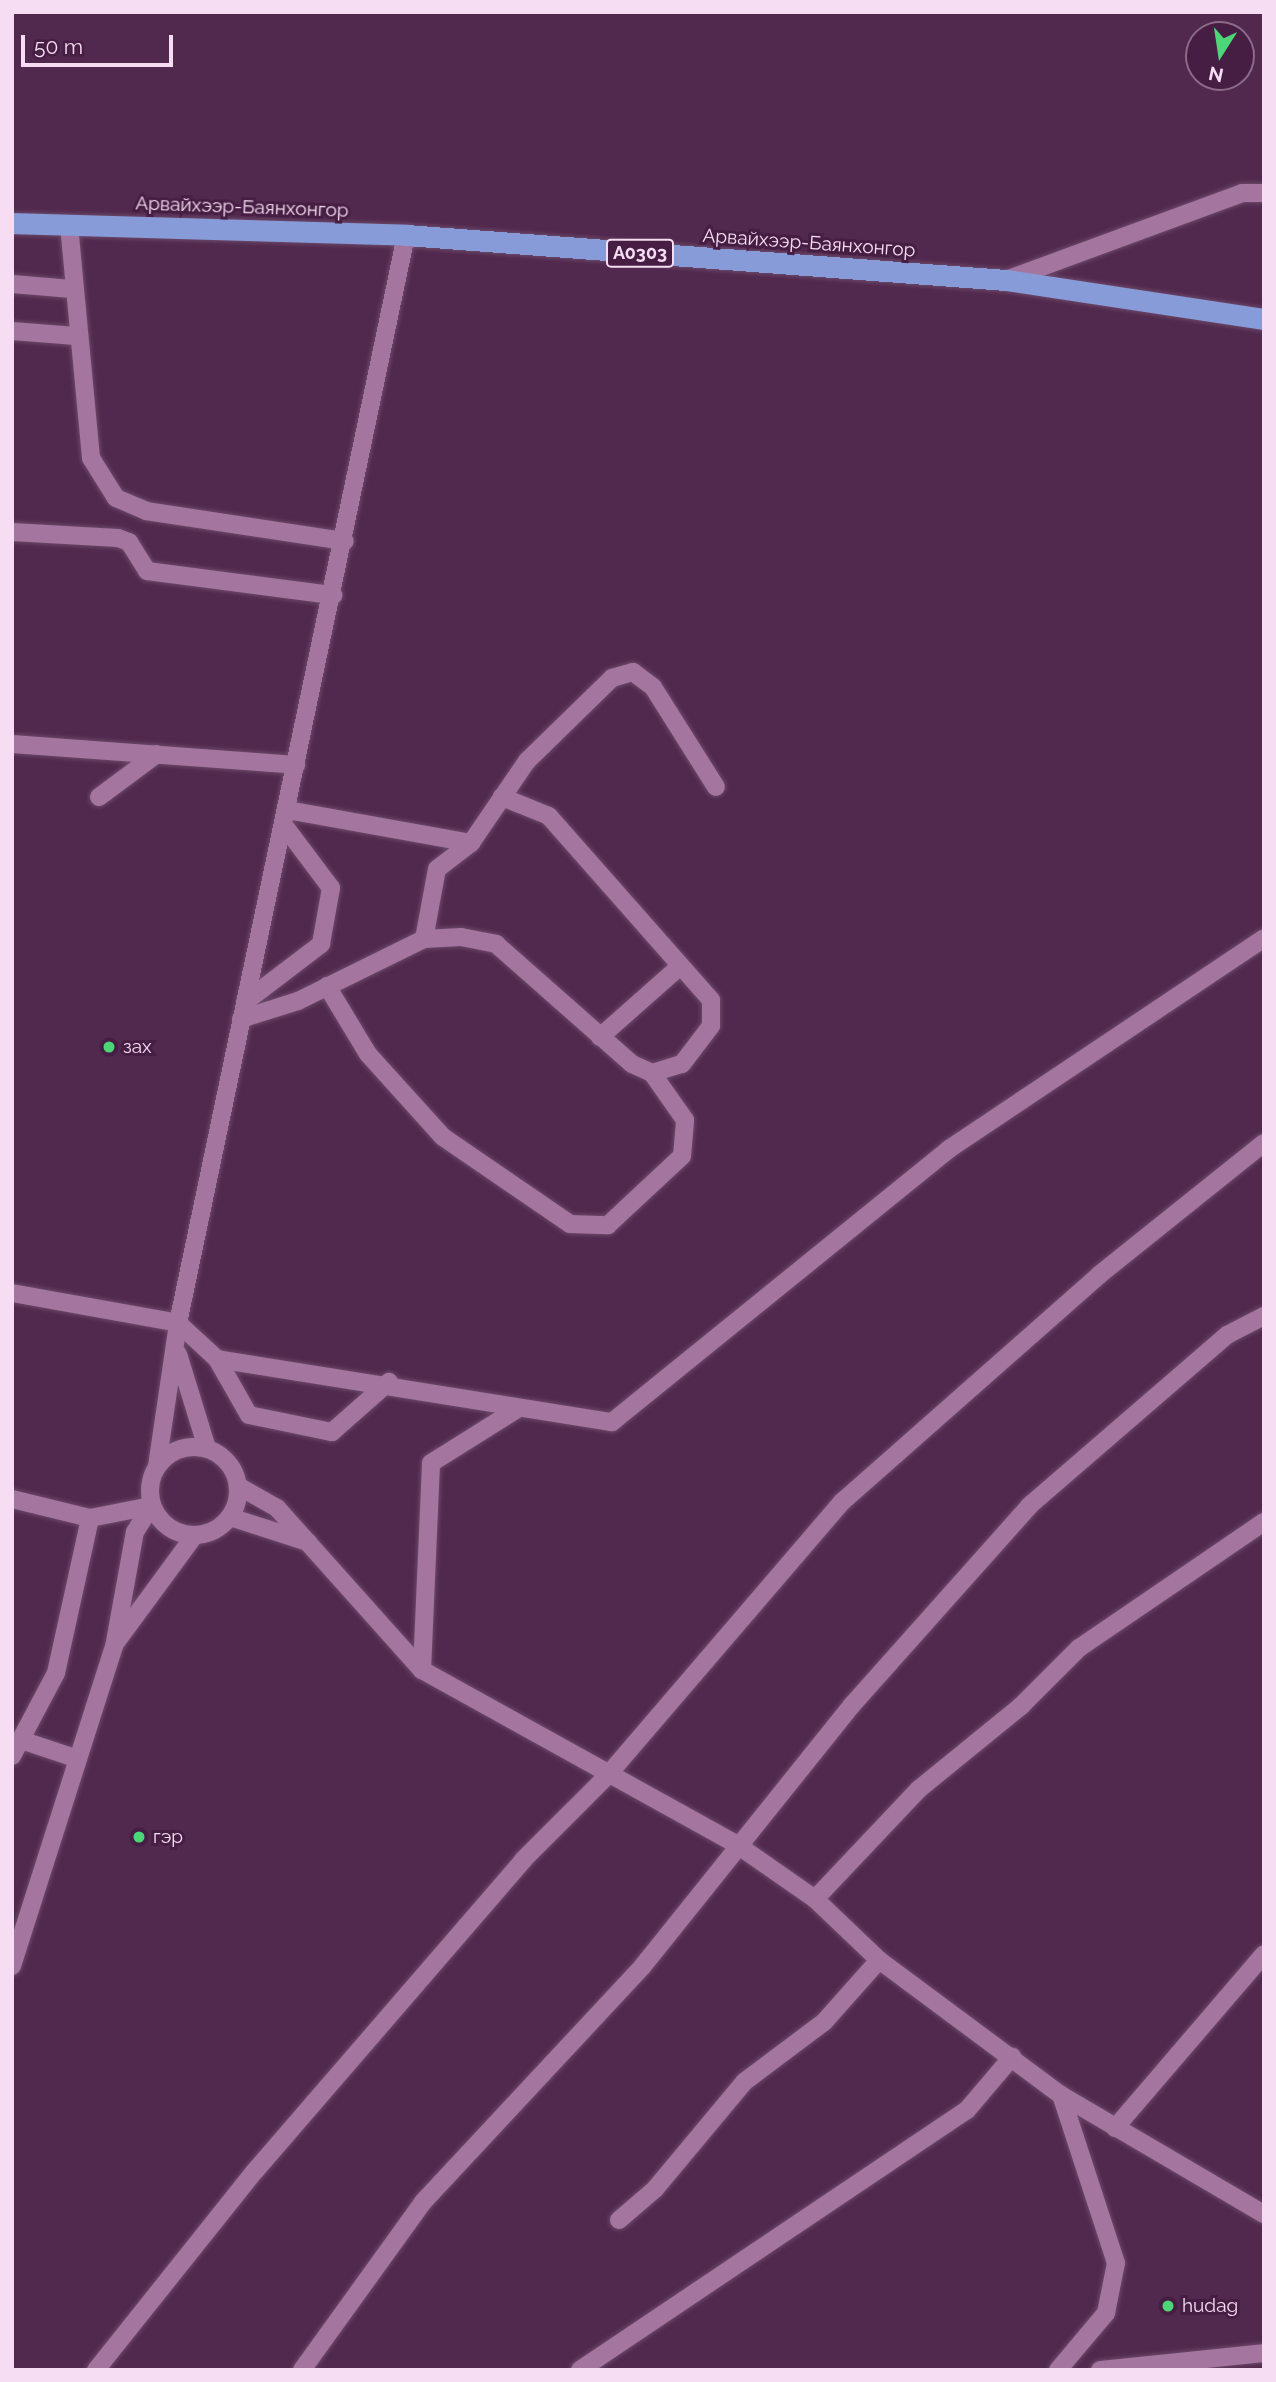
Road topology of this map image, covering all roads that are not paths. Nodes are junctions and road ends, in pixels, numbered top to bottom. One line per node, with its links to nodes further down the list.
1 (1264, 193): 5 (street)
2 (12, 223): 3 (highway, Арвайхээр-Баянхонгор / A0303)
3 (69, 225): 4 (highway, Арвайхээр-Баянхонгор / A0303); 7 (street)
4 (406, 235): 5 (highway, Арвайхээр-Баянхонгор / A0303); 12 (street)
5 (1006, 280): 8 (highway, Арвайхээр-Баянхонгор / A0303)
6 (12, 284): 7 (street)
7 (72, 289): 10 (street)
8 (1264, 319)
9 (12, 331): 10 (street)
10 (76, 336): 12 (street)
11 (12, 532): 13 (street)
12 (345, 541): 13 (street)
13 (333, 595): 16 (street)
14 (12, 744): 15 (street)
15 (157, 754): 16 (street); 18 (street)
16 (296, 765): 20 (street)
17 (716, 787): 19 (street)
18 (99, 797)
19 (502, 797): 21 (street); 24 (street)
20 (285, 817): 21 (street); 26 (street); 26 (street)
21 (471, 843): 23 (street)
22 (1264, 938): 36 (street)
23 (424, 939): 25 (street); 27 (street)
24 (679, 967): 27 (street); 28 (street)
25 (327, 986): 26 (street); 28 (street)
26 (243, 1010): 32 (street)
27 (600, 1037): 28 (street)
28 (652, 1073)
29 (1264, 1143): 51 (street)
30 (12, 1293): 32 (street)
31 (1264, 1316): 52 (street)
32 (177, 1323): 33 (street); 34 (street)
33 (178, 1354): 37 (street); 38 (street)
34 (217, 1359): 35 (street); 35 (street)
35 (389, 1382): 36 (street)
36 (517, 1409): 48 (street)
37 (207, 1448): 38 (street); 39 (street)
38 (157, 1466): 41 (street)
39 (240, 1487): 42 (street); 46 (street)
40 (12, 1499): 43 (street)
41 (151, 1506): 43 (street); 45 (street); 47 (street)
42 (230, 1517): 45 (street); 46 (street)
43 (90, 1518): 49 (street)
44 (1264, 1522): 53 (street)
45 (194, 1536): 47 (street)
46 (307, 1542): 48 (street)
47 (114, 1647): 50 (street)
48 (422, 1670): 51 (street)
49 (16, 1748): 50 (street)
50 (78, 1759): 56 (street)
51 (607, 1776): 52 (street); 63 (street)
52 (736, 1844): 53 (street); 64 (street)
53 (815, 1899): 55 (street)
54 (1264, 1954): 59 (street)
55 (879, 1960): 57 (street); 61 (street)
56 (12, 1966)
57 (1012, 2057): 58 (street); 65 (street)
58 (1061, 2095): 59 (street); 66 (street)
59 (1115, 2128): 60 (street)
60 (1264, 2214)
61 (620, 2220)
62 (1264, 2353): 67 (street)
63 (96, 2370)
64 (302, 2370)
65 (580, 2370)
66 (1058, 2370)
67 (1100, 2370)

